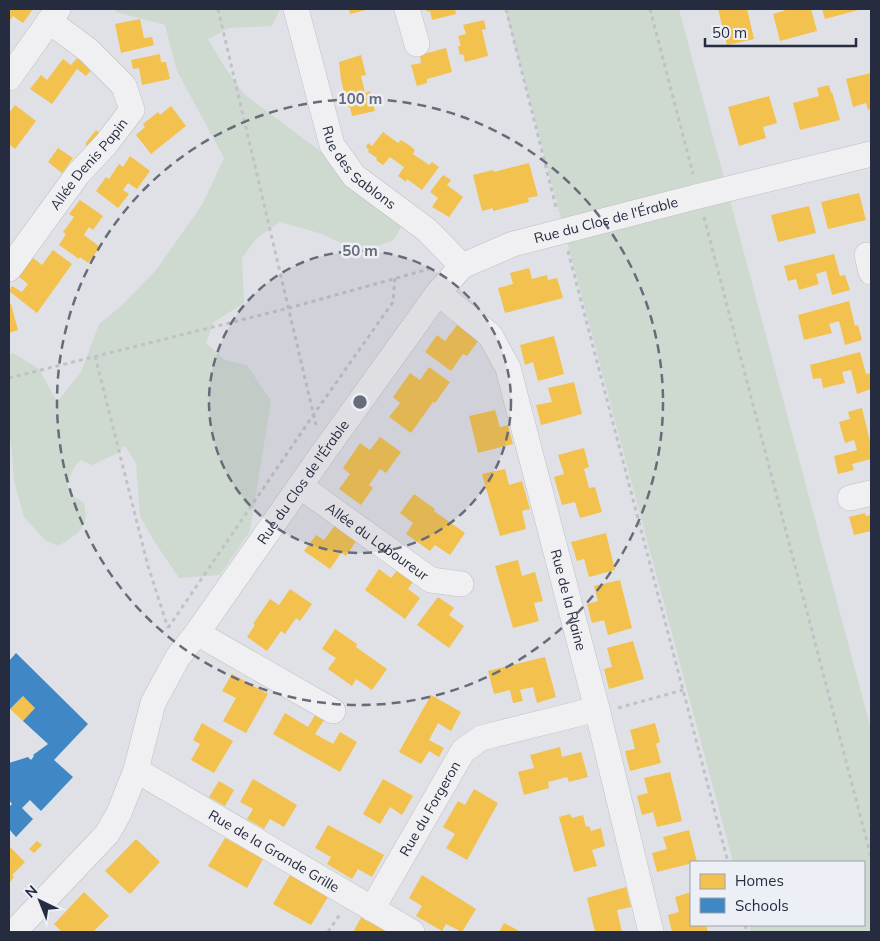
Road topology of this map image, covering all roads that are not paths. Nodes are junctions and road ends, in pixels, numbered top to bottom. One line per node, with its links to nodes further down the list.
1 (296, 9): 7 (street, Rue des Sablons)
2 (407, 9): 4 (street)
3 (53, 15): 5 (street); 8 (street, Allée Denis Papin)
4 (417, 44)
5 (9, 78)
6 (871, 154): 7 (street, Rue du Clos de l'Érable)
7 (457, 260): 9 (street, Rue du Clos de l'Érable)
8 (9, 269)
9 (438, 293): 10 (street, Rue du Clos de l'Érable); 14 (street, Rue de la Plaine)
10 (300, 486): 11 (street, Allée du Laboureur); 12 (street, Rue du Clos de l'Érable)
11 (461, 584)
12 (197, 632): 13 (street); 15 (street, Rue du Clos de l'Érable)
13 (333, 711)
14 (597, 711): 16 (street, Rue du Forgeron); 19 (street, Rue de la Plaine)
15 (136, 770): 16 (street, Rue de la Grande Grille); 17 (street, Rue du Clos de l'Érable)
16 (372, 909): 18 (street, Rue de la Grande Grille)
17 (14, 932)
18 (412, 932)
19 (650, 932)

